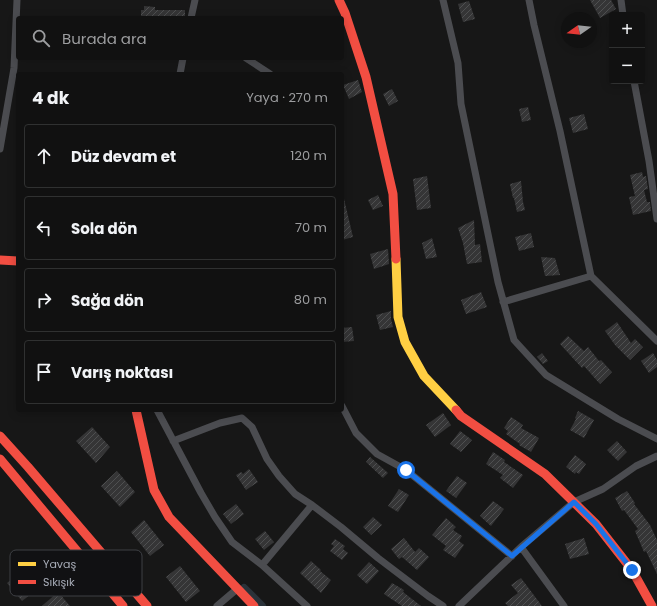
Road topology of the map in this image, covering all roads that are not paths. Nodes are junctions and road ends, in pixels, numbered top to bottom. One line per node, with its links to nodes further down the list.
1 (16, 0): 14 (street)
2 (195, 0): 8 (street)
3 (339, 0): 29 (street)
4 (443, 0): 19 (street)
5 (529, 0): 18 (street)
6 (621, 0): 7 (street)
7 (623, 12)
8 (191, 16)
9 (183, 60): 11 (street)
10 (249, 60): 12 (street)
11 (180, 72)
12 (267, 72)
13 (635, 84): 15 (street)
14 (0, 149)
15 (657, 219)
16 (0, 260): 17 (street)
17 (16, 261)
18 (591, 276): 19 (street); 20 (street)
19 (503, 302): 25 (street)
20 (657, 341)
21 (344, 410): 34 (street)
22 (136, 412): 36 (street)
23 (158, 412): 26 (street)
24 (0, 436): 33 (street)
25 (657, 439)
26 (173, 441): 30 (street); 35 (street)
27 (657, 456): 29 (street)
28 (0, 459): 32 (street)
29 (574, 502): 31 (street); 47 (street)
30 (312, 505): 35 (street); 44 (street)
31 (521, 547): 34 (street); 46 (street)
32 (76, 550)
33 (99, 550)
34 (512, 556): 45 (street)
35 (262, 565): 43 (street)
36 (237, 589): 41 (street); 42 (street)
37 (115, 596): 39 (street)
38 (138, 596): 40 (street)
39 (123, 606)
40 (147, 606)
41 (217, 606)
42 (254, 606)
43 (306, 606)
44 (443, 606)
45 (459, 606)
46 (564, 606)
47 (652, 606)

